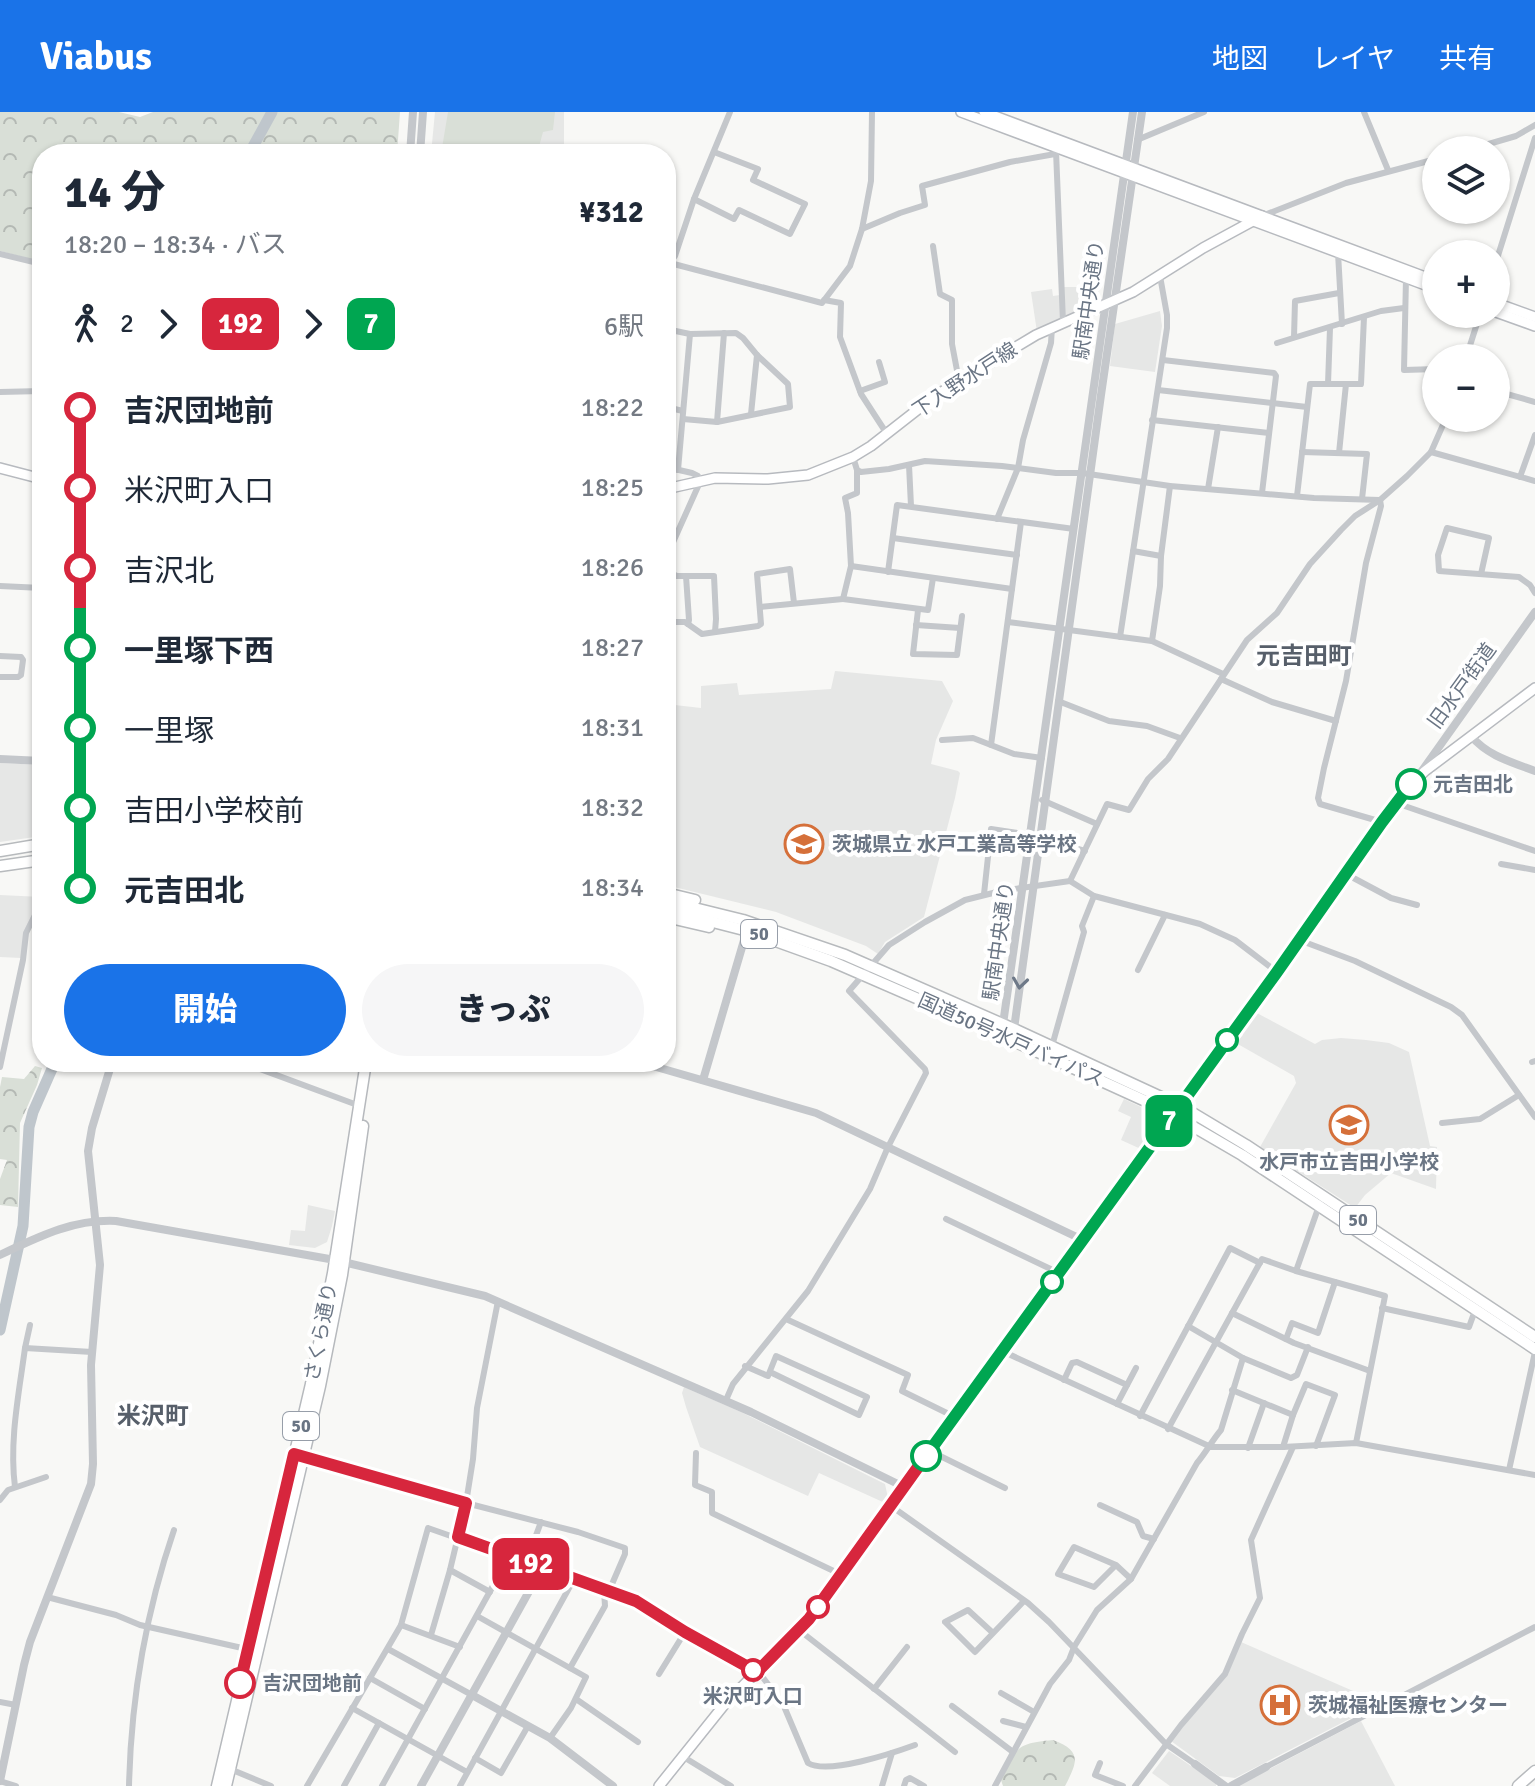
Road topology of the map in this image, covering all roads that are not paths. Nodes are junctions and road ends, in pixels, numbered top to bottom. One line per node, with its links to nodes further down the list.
1 (413, 112): 15 (street)
2 (423, 112): 16 (street)
3 (730, 112): 18 (street)
4 (872, 112): 25 (street)
5 (961, 112): 17 (main road)
6 (984, 112): 20 (main road)
7 (1133, 112): 20 (street, 駅南中央通り)
8 (1142, 112): 14 (street, 駅南中央通り)
9 (1204, 112): 14 (street)
10 (1364, 112): 21 (street)
11 (1535, 127): 12 (street)
12 (1510, 138)
13 (1535, 138): 26 (street)
14 (1137, 140): 20 (street, 駅南中央通り)
15 (411, 144)
16 (421, 144)
17 (1056, 151): 20 (main road); 25 (street); 45 (street)
18 (714, 152): 22 (street); 22 (street)
19 (1422, 162): 21 (street)
20 (1128, 170): 23 (main road); 24 (main road); 39 (street, 駅南中央通り)
21 (1388, 170): 23 (street)
22 (694, 199): 28 (street)
23 (1262, 216): 24 (main road, 下入野水戸線); 34 (main road)
24 (1250, 221): 29 (main road); 33 (main road, 下入野水戸線)
25 (862, 229): 38 (street)
26 (1503, 240)
27 (933, 246): 59 (street)
28 (676, 253)
29 (1338, 253): 35 (main road); 37 (street)
30 (0, 254): 31 (street)
31 (32, 262)
32 (676, 266): 38 (street)
33 (1160, 276): 39 (main road, 下入野水戸線); 56 (street)
34 (1422, 276)
35 (1406, 278): 36 (main road); 40 (street)
36 (1422, 284)
37 (1339, 293): 46 (street); 53 (street)
38 (824, 300): 64 (street)
39 (1110, 302): 45 (main road, 下入野水戸線); 89 (street, 駅南中央通り)
40 (1404, 308): 42 (street); 58 (street)
41 (1510, 308): 44 (main road)
42 (1364, 317): 46 (street); 61 (street)
43 (1510, 317): 47 (main road)
44 (1535, 317)
45 (1063, 322): 48 (main road, 下入野水戸線)
46 (1342, 324): 49 (street)
47 (1535, 326)
48 (1052, 327): 59 (main road, 下入野水戸線); 86 (street)
49 (1330, 328): 53 (street); 60 (street)
50 (676, 331): 52 (street)
51 (724, 333): 52 (street); 55 (street); 74 (street)
52 (690, 334): 72 (street)
53 (1294, 337): 54 (street)
54 (1277, 343)
55 (757, 355): 71 (street); 71 (street)
56 (1163, 360): 62 (street); 68 (street)
57 (879, 362): 64 (street)
58 (1422, 369)
59 (959, 382): 78 (main road, 下入野水戸線)
60 (1328, 384): 61 (street); 69 (street)
61 (1346, 384): 82 (street)
62 (1158, 390): 68 (street); 73 (street)
63 (32, 391): 65 (street)
64 (860, 391): 78 (street)
65 (0, 392)
66 (1510, 395): 67 (street)
67 (1535, 402)
68 (1272, 404): 69 (street); 77 (street)
69 (1307, 407): 80 (street)
70 (676, 412): 72 (street)
71 (751, 414): 74 (street)
72 (683, 415): 74 (street); 87 (street)
73 (1152, 420): 75 (street); 94 (street)
74 (717, 422)
75 (1218, 427): 77 (street); 97 (street)
76 (1440, 432): 81 (street)
77 (1269, 433): 98 (street)
78 (887, 434): 83 (main road, 下入野水戸線)
79 (1535, 435): 91 (street)
80 (1302, 452): 82 (street); 99 (street)
81 (1431, 452): 91 (street); 101 (street)
82 (1339, 453): 100 (street)
83 (853, 457): 88 (street); 93 (main road, 下入野水戸線)
84 (909, 465): 86 (street); 88 (street); 102 (street)
85 (0, 468): 90 (main road)
86 (1018, 468): 89 (street); 103 (street)
87 (678, 470): 93 (street)
88 (857, 470): 111 (street)
89 (1086, 474): 94 (street); 105 (street, 駅南中央通り); 133 (street, 駅南中央通り)
90 (32, 476)
91 (1520, 477): 92 (street)
92 (1535, 481)
93 (700, 482): 96 (main road, 下入野水戸線); 106 (street)
94 (1142, 482): 95 (street); 108 (street)
95 (1170, 486): 97 (street); 110 (street)
96 (676, 487)
97 (1208, 489): 98 (street)
98 (1262, 493): 99 (street)
99 (1297, 496): 100 (street)
100 (1362, 499): 101 (street)
101 (1380, 500): 139 (street); 142 (street)
102 (911, 506): 103 (street); 107 (street)
103 (997, 519): 104 (street)
104 (1021, 522): 105 (street); 109 (street)
105 (1074, 529): 132 (street, 駅南中央通り)
106 (676, 536)
107 (893, 538): 109 (street); 112 (street)
108 (1133, 551): 110 (street); 135 (street)
109 (1017, 555): 119 (street)
110 (1161, 556): 136 (street)
111 (851, 566): 112 (street); 121 (street)
112 (888, 572): 116 (street)
113 (1481, 574): 113 (street); 120 (street)
114 (676, 576): 115 (street)
115 (686, 576): 129 (street); 134 (street)
116 (933, 578): 119 (street); 124 (street)
117 (0, 586): 118 (street)
118 (32, 588)
119 (1012, 589): 127 (street)
120 (1535, 593)
121 (843, 599): 122 (street); 124 (street)
122 (794, 603): 123 (street); 123 (street)
123 (760, 607): 134 (street)
124 (918, 610): 130 (street)
125 (1535, 612): 151 (street, 旧水戸街道)
126 (962, 616): 131 (street)
127 (1008, 622): 132 (street); 146 (street)
128 (676, 623): 129 (street)
129 (688, 624): 134 (street)
130 (916, 625): 131 (street); 131 (street)
131 (960, 628)
132 (1059, 628): 133 (street); 147 (street, 駅南中央通り)
133 (1069, 630): 135 (street); 141 (street, 駅南中央通り)
134 (715, 632)
135 (1120, 637): 136 (street)
136 (1152, 641): 139 (street)
137 (0, 656): 138 (street)
138 (0, 677)
139 (1222, 677): 142 (street); 144 (street)
140 (1535, 688): 143 (main road)
141 (1058, 701): 144 (street); 152 (street, 駅南中央通り)
142 (1336, 721): 154 (street)
143 (1471, 736): 150 (street); 151 (main road)
144 (1180, 738): 155 (street)
145 (942, 740): 146 (street)
146 (991, 745): 147 (street)
147 (1042, 758): 152 (street, 駅南中央通り)
148 (0, 759): 149 (street)
149 (32, 761)
150 (1535, 771)
151 (1416, 779): 153 (main road)
152 (1041, 800): 155 (street); 156 (street, 駅南中央通り)
153 (1396, 803): 154 (main road); 160 (street)
154 (1382, 822): 167 (main road)
155 (1097, 824): 159 (street)
156 (1035, 837): 159 (street); 169 (street, 駅南中央通り); 170 (street)
157 (32, 846): 161 (main road)
158 (32, 851): 161 (main road)
159 (1085, 851): 168 (street)
160 (1535, 851)
161 (0, 853)
162 (32, 862): 165 (main road)
163 (1501, 864): 166 (street)
164 (32, 866): 165 (main road)
165 (0, 868)
166 (1535, 870)
167 (1346, 874): 174 (street); 181 (main road)
168 (1070, 881): 169 (street); 172 (street)
169 (1028, 886): 170 (street); 186 (street, 駅南中央通り)
170 (984, 894): 183 (street)
171 (676, 896): 182 (main road)
172 (1094, 896): 177 (street); 187 (street)
173 (676, 905): 175 (main road, 国道50号水戸バイパス / 50)
174 (1417, 905)
175 (686, 909): 176 (main road, 国道50号水戸バイパス / 50); 182 (main road, 国道50号水戸バイパス / 50)
176 (676, 910)
177 (1165, 915): 184 (street); 185 (street)
178 (676, 920): 180 (main road)
179 (32, 921): 188 (street)
180 (745, 937): 182 (main road); 195 (street)
181 (1299, 940): 185 (main road); 196 (street)
182 (830, 955): 183 (main road, 国道50号水戸バイパス / 50)
183 (866, 970): 186 (main road, 国道50号水戸バイパス / 50); 202 (street)
184 (1138, 970)
185 (1277, 972): 199 (main road)
186 (1008, 1030): 187 (main road, 国道50号水戸バイパス / 50); 199 (main road, 国道50号水戸バイパス / 50)
187 (1052, 1046): 199 (main road, 国道50号水戸バイパス / 50)
188 (1, 1054): 189 (street)
189 (0, 1067)
190 (109, 1072): 205 (street)
191 (268, 1072): 197 (street)
192 (365, 1072): 197 (main road, さくら通り / 50)
193 (371, 1072): 208 (main road, さくら通り / 50)
194 (675, 1072): 195 (street)
195 (703, 1080): 202 (street)
196 (1519, 1095): 198 (street); 201 (street)
197 (360, 1106): 208 (main road, さくら通り / 50)
198 (1532, 1108): 200 (street)
199 (1177, 1110): 203 (main road, 国道50号水戸バイパス / 50); 206 (main road)
200 (1535, 1117)
201 (1442, 1123)
202 (888, 1147): 206 (street); 217 (street)
203 (1321, 1201): 210 (street); 215 (main road, 国道50号水戸バイパス / 50); 220 (main road, 国道50号水戸バイパス / 50)
204 (946, 1219): 211 (street)
205 (95, 1221): 207 (street); 208 (street); 227 (street)
206 (1083, 1240): 211 (main road)
207 (0, 1255)
208 (340, 1261): 213 (street); 251 (main road, さくら通り / 50)
209 (1260, 1263): 210 (street); 216 (street); 219 (street)
210 (1296, 1271): 212 (street)
211 (1059, 1273): 226 (main road)
212 (1335, 1282): 214 (street); 221 (street)
213 (498, 1301): 236 (street); 259 (street)
214 (1382, 1308): 215 (street); 231 (street)
215 (1478, 1310): 225 (main road, 国道50号水戸バイパス / 50)
216 (1232, 1313): 221 (street); 222 (street)
217 (786, 1319): 229 (street); 241 (street)
218 (30, 1325): 224 (street)
219 (1188, 1326): 222 (street); 240 (street)
220 (1535, 1337)
221 (1286, 1339): 223 (street)
222 (1216, 1341): 228 (street); 242 (street)
223 (1308, 1347): 228 (street); 231 (street)
224 (25, 1348): 227 (street); 255 (street)
225 (1535, 1350): 252 (street)
226 (1002, 1351): 233 (street); 241 (main road)
227 (92, 1352): 276 (street)
228 (1243, 1358): 235 (street)
229 (745, 1366): 232 (street); 236 (street)
230 (1136, 1368): 234 (street)
231 (1370, 1371): 243 (street)
232 (770, 1372): 232 (street)
233 (1064, 1380): 234 (street); 238 (street)
234 (1127, 1385): 238 (street)
235 (1232, 1390): 237 (street); 245 (street)
236 (726, 1400): 256 (street)
237 (1264, 1403): 239 (street); 248 (street)
238 (1117, 1404): 240 (street)
239 (1293, 1415): 244 (street); 246 (street)
240 (1140, 1416): 242 (street)
241 (955, 1417): 249 (main road)
242 (1168, 1429): 245 (street)
243 (1356, 1443): 244 (street); 252 (street)
244 (1316, 1446): 247 (street)
245 (1211, 1447): 248 (street); 265 (street)
246 (1283, 1447): 247 (street); 248 (street)
247 (1293, 1447): 316 (street)
248 (1248, 1448)
249 (930, 1451): 256 (main road); 257 (street)
250 (696, 1453): 271 (street)
251 (298, 1455): 259 (street); 292 (main road, さくら通り / 50)
252 (1509, 1470): 253 (street)
253 (1535, 1475)
254 (46, 1477): 255 (street)
255 (15, 1487): 258 (street)
256 (904, 1487): 261 (main road)
257 (1005, 1488)
258 (0, 1500)
259 (466, 1503): 262 (street); 264 (street)
260 (1100, 1505): 265 (street)
261 (891, 1506): 271 (main road); 277 (street)
262 (541, 1522): 267 (street); 274 (street)
263 (174, 1530): 280 (street)
264 (458, 1537): 266 (street); 270 (street); 279 (street)
265 (1154, 1539): 273 (street)
266 (509, 1557): 267 (street); 275 (street)
267 (526, 1562): 269 (street)
268 (1116, 1565): 268 (street); 273 (street)
269 (542, 1568): 272 (street); 284 (street)
270 (450, 1570): 275 (street); 286 (street)
271 (842, 1575): 282 (main road)
272 (574, 1579): 274 (street); 291 (street)
273 (1131, 1579): 289 (street)
274 (607, 1590): 283 (street); 293 (street)
275 (490, 1592): 278 (street)
276 (47, 1597): 280 (street); 303 (street)
277 (1024, 1601): 285 (street); 289 (street)
278 (477, 1616): 284 (street); 287 (street)
279 (401, 1625): 286 (street); 290 (street)
280 (148, 1626): 292 (street); 333 (street)
281 (1535, 1627): 326 (street)
282 (799, 1630): 294 (main road); 298 (street)
283 (685, 1632): 294 (street); 295 (street)
284 (506, 1633): 291 (street); 300 (street)
285 (993, 1633): 285 (street)
286 (431, 1635): 287 (street)
287 (460, 1647): 297 (street)
288 (907, 1647): 298 (street)
289 (1074, 1647): 308 (street); 316 (street)
290 (388, 1649): 296 (street); 297 (street)
291 (535, 1649): 293 (street); 307 (street)
292 (253, 1650): 327 (main road, さくら通り / 50); 334 (main road, さくら通り / 50)
293 (570, 1668): 301 (street)
294 (757, 1672): 320 (street); 322 (main road)
295 (659, 1674)
296 (370, 1678): 305 (street); 306 (street)
297 (442, 1678): 300 (street); 306 (street)
298 (874, 1689): 318 (street)
299 (1001, 1693): 308 (street)
300 (472, 1695): 307 (street); 321 (street)
301 (576, 1699): 313 (street); 315 (street)
302 (0, 1702): 303 (street)
303 (16, 1705): 330 (street)
304 (952, 1706): 319 (street)
305 (352, 1708): 310 (street); 331 (street)
306 (425, 1709): 314 (street)
307 (502, 1711): 311 (street); 323 (street)
308 (1034, 1712): 312 (street)
309 (1003, 1721): 312 (street)
310 (379, 1723): 314 (street); 337 (street)
311 (528, 1726): 313 (street); 323 (street)
312 (1026, 1727): 319 (street)
313 (550, 1738): 341 (street)
314 (408, 1739): 321 (street); 338 (street)
315 (638, 1742)
316 (1166, 1744): 325 (street); 349 (street)
317 (915, 1745): 320 (street)
318 (955, 1752)
319 (1013, 1752): 347 (street)
320 (892, 1753): 344 (street)
321 (438, 1755): 329 (street); 339 (street)
322 (682, 1756): 342 (main road); 343 (street)
323 (475, 1758): 329 (street)
324 (1100, 1763): 348 (street)
325 (1195, 1764): 350 (street)
326 (1266, 1767): 350 (street)
327 (230, 1769): 335 (main road, さくら通り / 50); 336 (street)
328 (1535, 1771): 351 (main road)
329 (467, 1772): 340 (street)
330 (0, 1781): 332 (street)
331 (311, 1785)
332 (16, 1786)
333 (129, 1786)
334 (217, 1786)
335 (226, 1786)
336 (271, 1786)
337 (344, 1786)
338 (382, 1786)
339 (421, 1786)
340 (460, 1786)
341 (613, 1786)
342 (659, 1786)
343 (731, 1786)
344 (882, 1786)
345 (904, 1786): 346 (street)
346 (924, 1786)
347 (995, 1786)
348 (1123, 1786)
349 (1135, 1786)
350 (1228, 1786)
351 (1518, 1786)

